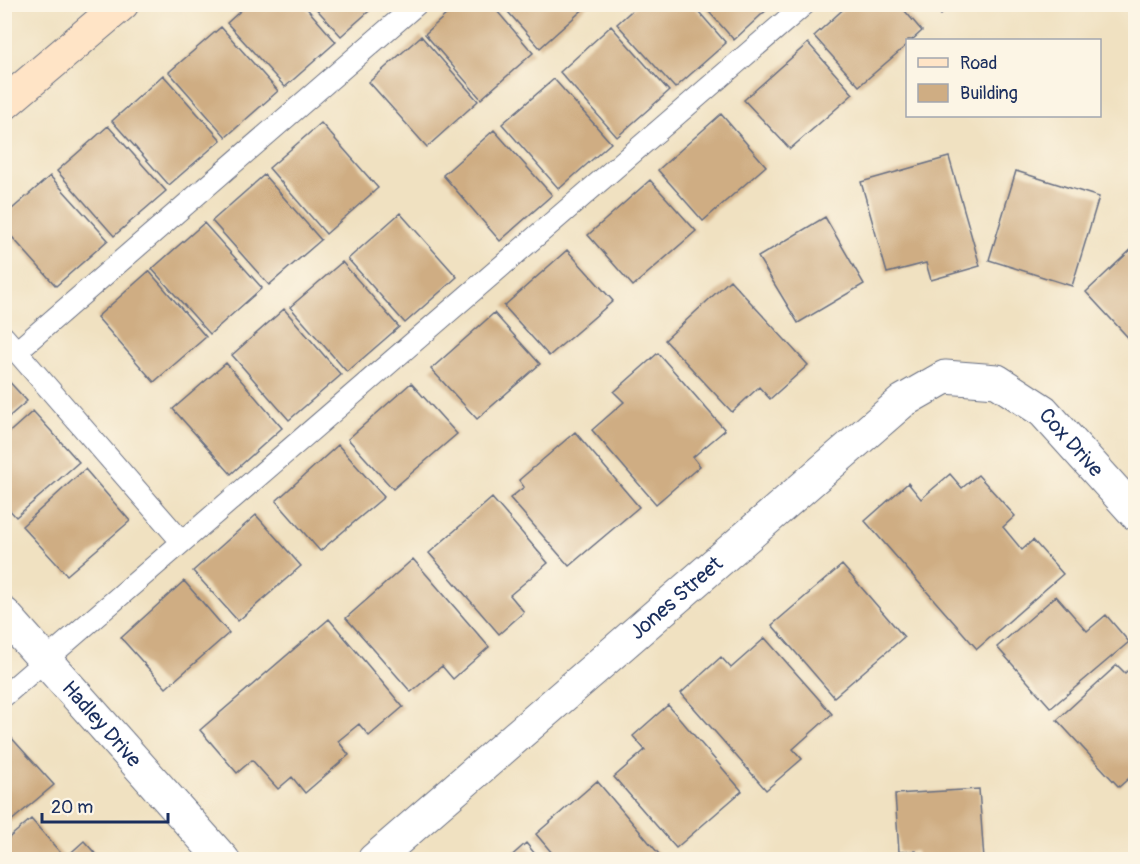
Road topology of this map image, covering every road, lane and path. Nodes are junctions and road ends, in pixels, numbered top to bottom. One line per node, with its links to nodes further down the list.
1 (122, 4): 4 (street)
2 (417, 4): 5 (lane)
3 (805, 4): 8 (lane)
4 (4, 104)
5 (11, 344): 8 (lane)
6 (997, 381): 7 (street, Cox Drive); 13 (street, Jones Street)
7 (1136, 514)
8 (183, 542): 10 (lane)
9 (4, 614): 10 (street, Hadley Drive)
10 (45, 660): 11 (lane); 12 (street, Hadley Drive)
11 (4, 696)
12 (224, 860)
13 (374, 860)

